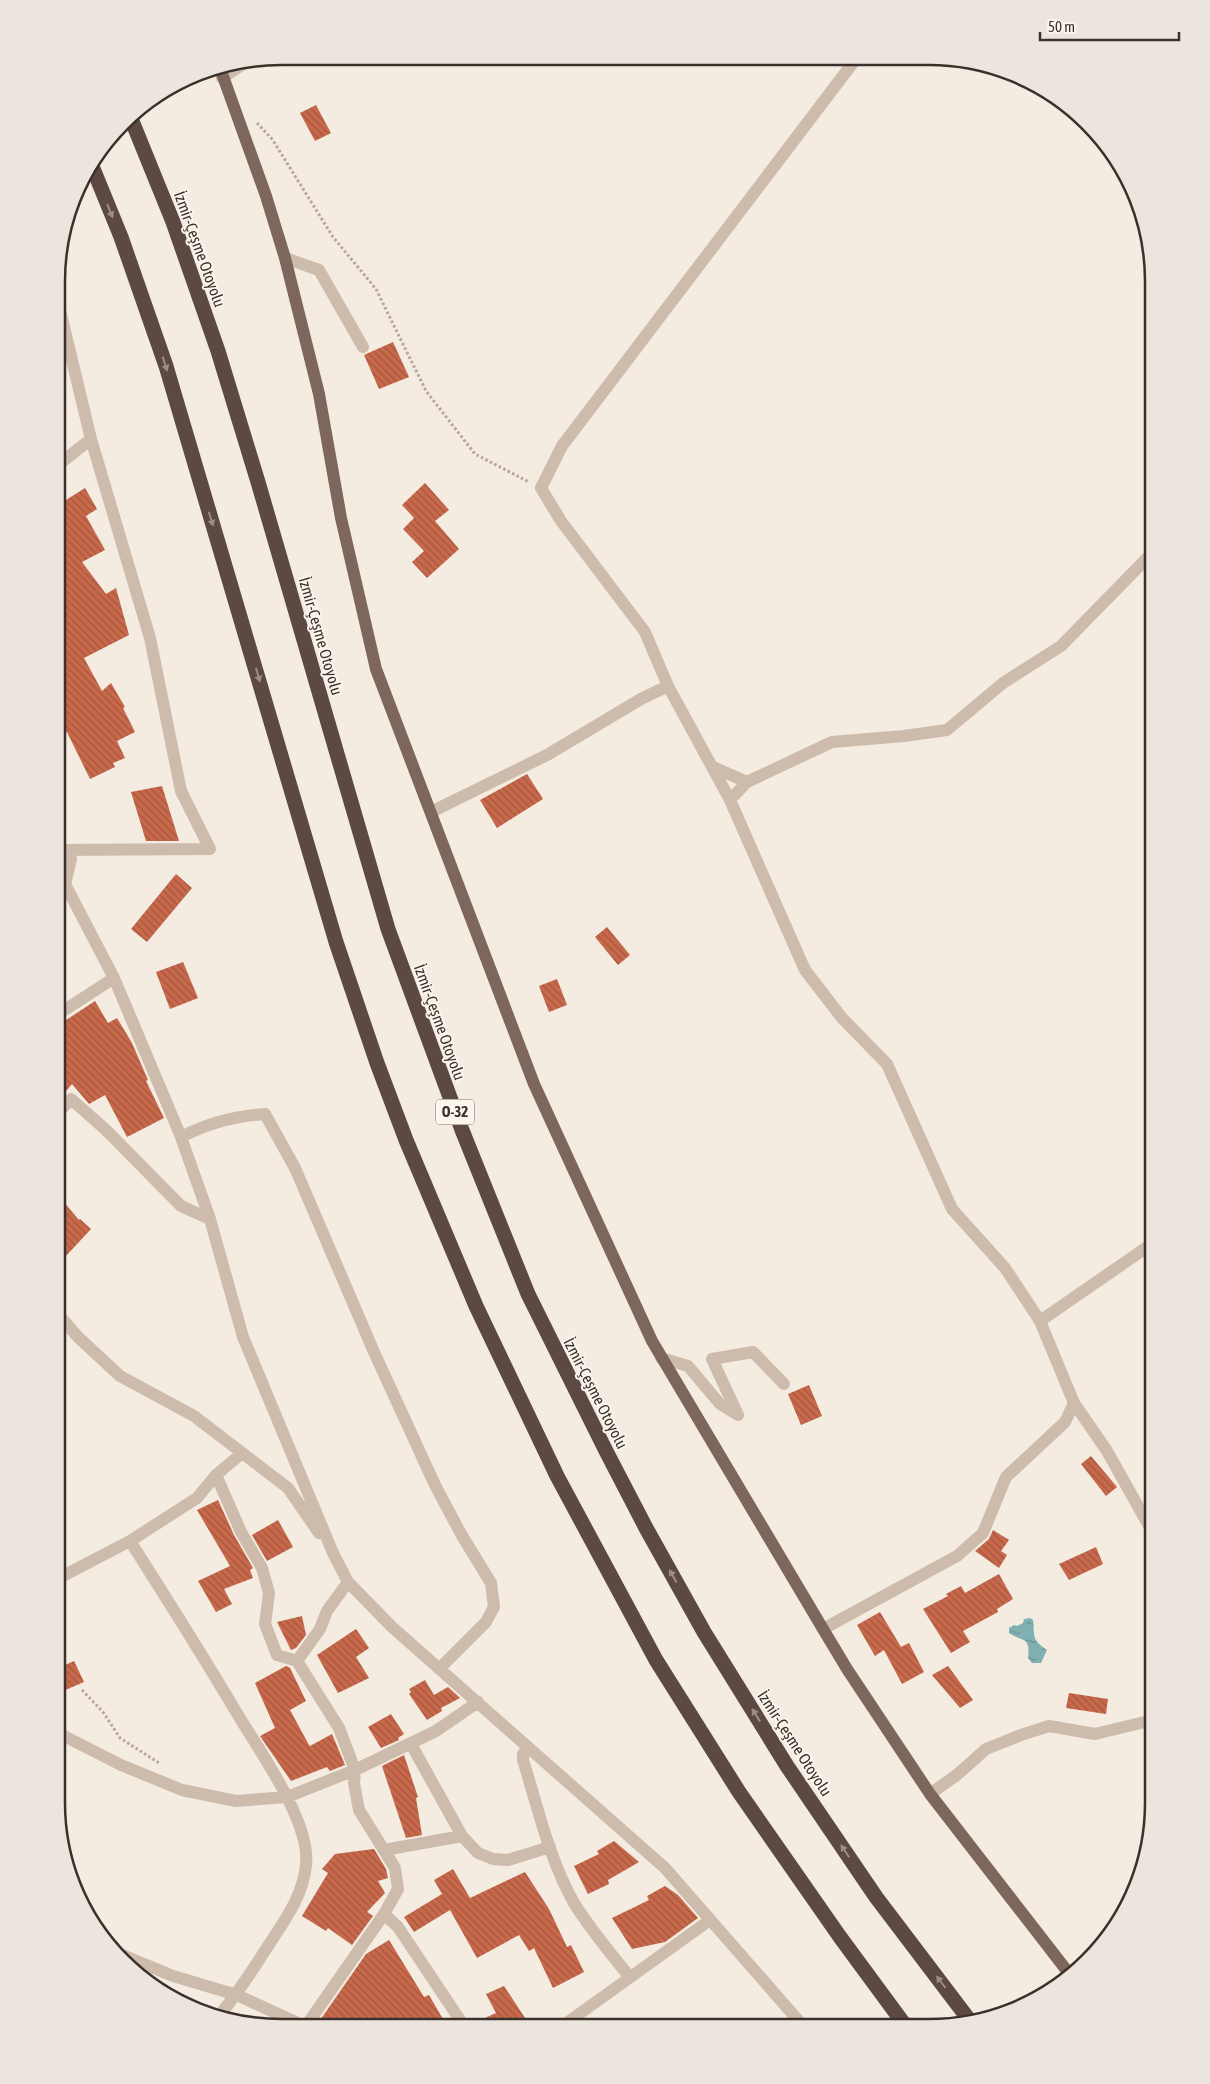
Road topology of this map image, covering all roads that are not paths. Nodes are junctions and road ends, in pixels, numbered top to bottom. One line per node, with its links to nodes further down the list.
1 (851, 65): 11 (street)
2 (221, 73): 5 (main road)
3 (133, 124): 59 (highway, İzmir-Çeşme Otoyolu / O-32, one-way to 3)
4 (95, 172): 65 (highway, one-way to 65)
5 (285, 258): 7 (street); 15 (main road)
6 (65, 331): 8 (street)
7 (363, 347)
8 (91, 439): 9 (street); 16 (street)
9 (65, 459)
10 (1145, 560): 13 (street)
11 (668, 686): 12 (street); 15 (street)
12 (713, 768): 13 (street); 14 (street)
13 (747, 782): 14 (street)
14 (730, 800): 26 (street)
15 (431, 812): 28 (main road)
16 (65, 848)
17 (65, 853): 19 (street)
18 (65, 884): 20 (street)
19 (65, 884)
20 (114, 978): 21 (street); 23 (street)
21 (65, 1010)
22 (65, 1105): 24 (street)
23 (181, 1137): 24 (street); 40 (street)
24 (210, 1219): 35 (street)
25 (1145, 1249): 26 (street)
26 (1040, 1321): 30 (street)
27 (65, 1322): 31 (street)
28 (662, 1358): 29 (street); 38 (main road)
29 (784, 1384)
30 (1074, 1403): 33 (street); 38 (street)
31 (241, 1454): 32 (street); 35 (street)
32 (216, 1475): 34 (street); 39 (street)
33 (1145, 1519)
34 (130, 1541): 36 (street); 48 (street)
35 (333, 1553): 37 (street)
36 (65, 1574)
37 (348, 1582): 39 (street); 40 (street)
38 (822, 1630): 47 (main road)
39 (297, 1661): 46 (street)
40 (439, 1669): 41 (street)
41 (478, 1702): 44 (street); 45 (street)
42 (1145, 1722): 47 (street)
43 (65, 1737): 48 (street)
44 (411, 1744): 46 (street); 49 (street)
45 (528, 1746): 50 (street); 53 (street)
46 (355, 1770): 48 (street); 51 (street)
47 (930, 1794): 55 (main road)
48 (287, 1797): 57 (street)
49 (462, 1836): 50 (street); 51 (street)
50 (550, 1847): 56 (street)
51 (384, 1850): 52 (street)
52 (384, 1914): 61 (street); 62 (street)
53 (710, 1920): 56 (street); 64 (street)
54 (131, 1959): 57 (street)
55 (1066, 1969)
56 (629, 1976): 63 (street)
57 (237, 1995): 58 (street); 60 (street)
58 (223, 2011)
59 (966, 2016)
60 (290, 2019)
61 (310, 2019)
62 (459, 2019)
63 (572, 2019)
64 (797, 2019)
65 (900, 2019)

